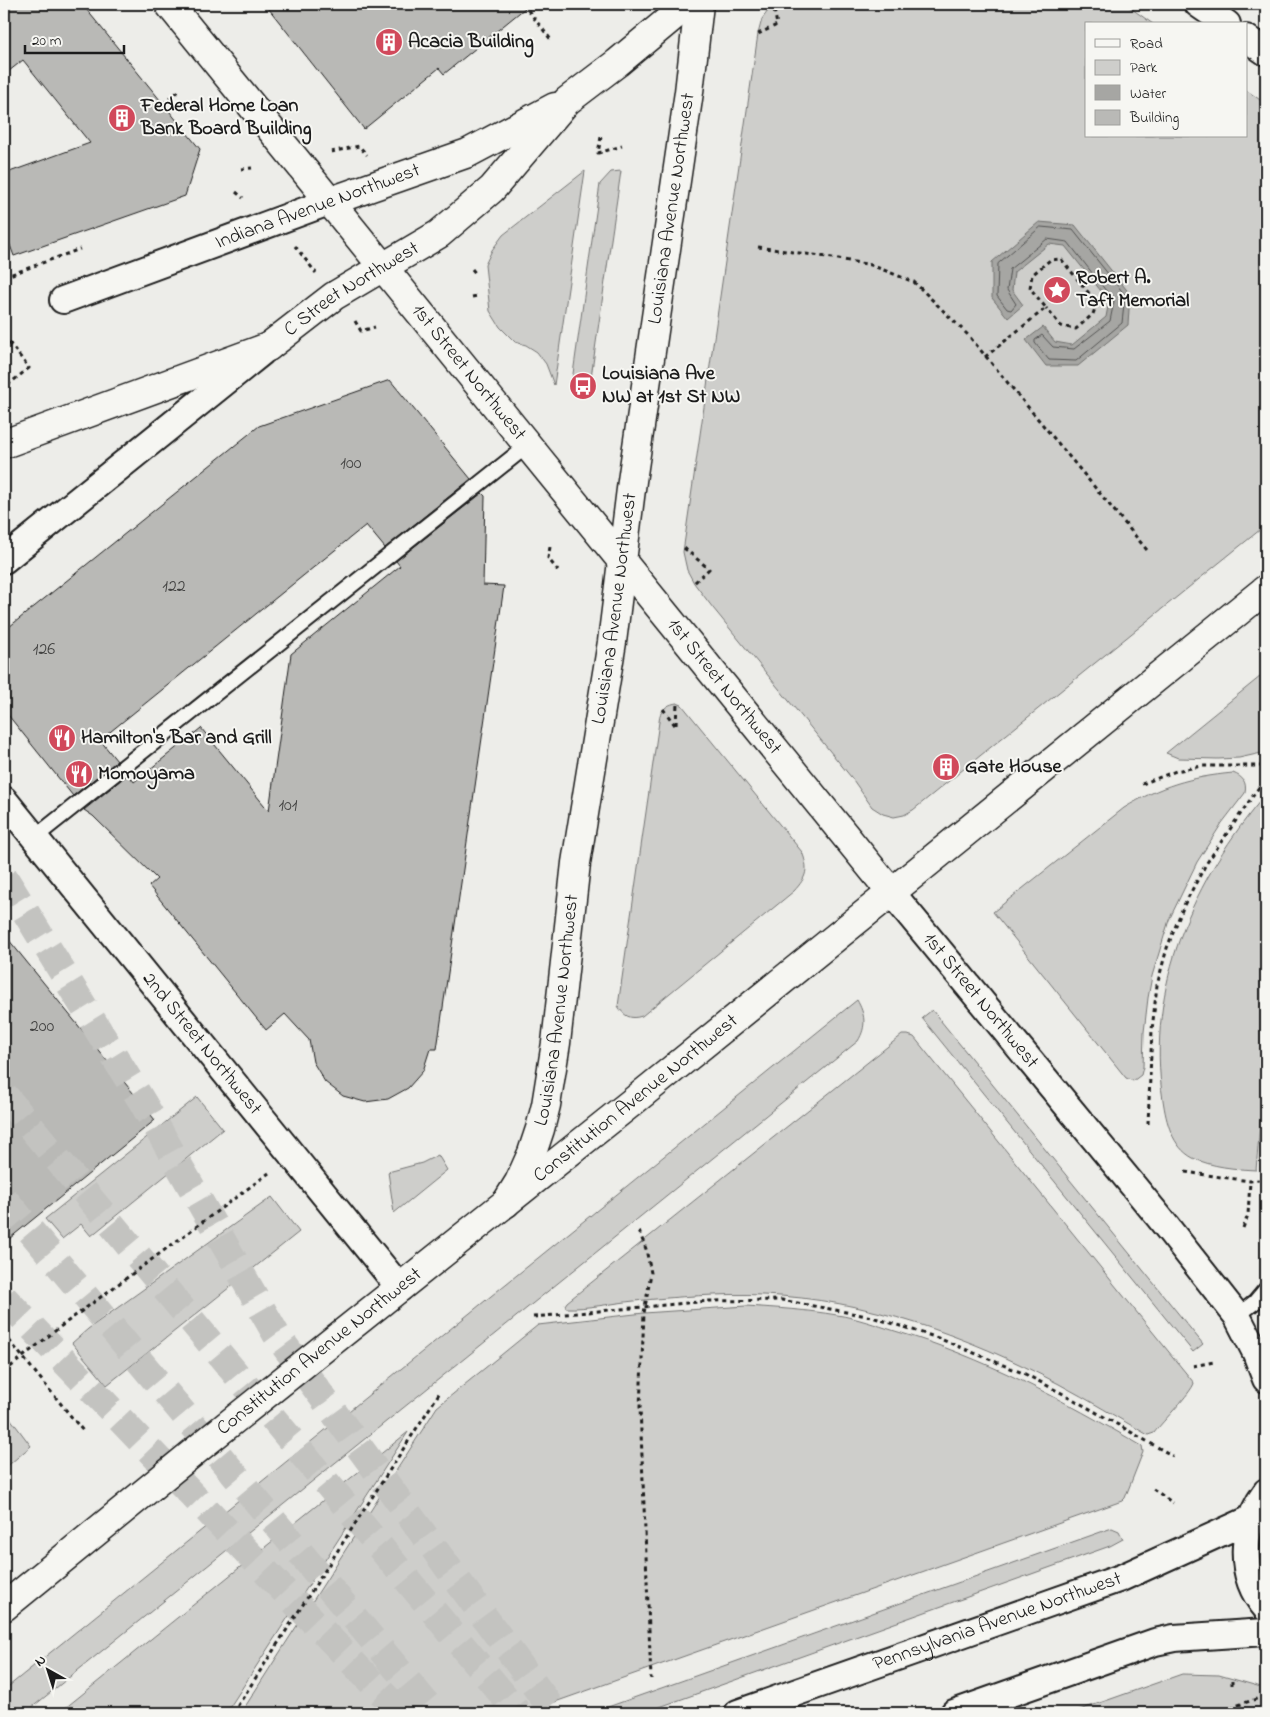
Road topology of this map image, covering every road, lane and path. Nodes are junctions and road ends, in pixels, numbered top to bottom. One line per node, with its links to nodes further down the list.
1 (169, 4): 23 (main road, 1st Street Northwest)
2 (523, 4): 10 (path)
3 (688, 4): 13 (main road, C Street Northwest)
4 (699, 4): 48 (main road, Louisiana Avenue Northwest)
5 (773, 4): 8 (path)
6 (1198, 4): 7 (street)
7 (1223, 22)
8 (758, 34)
9 (1248, 39): 11 (street)
10 (552, 41)
11 (1266, 52)
12 (179, 91): 14 (path)
13 (567, 101): 23 (main road, Indiana Avenue Northwest); 27 (main road, C Street Northwest)
14 (163, 104)
15 (601, 137): 16 (path)
16 (622, 146)
17 (330, 152): 18 (path)
18 (370, 159)
19 (252, 168): 20 (path)
20 (241, 170)
21 (236, 192): 22 (path)
22 (243, 198)
23 (331, 201): 27 (main road, 1st Street Northwest); 34 (street, Indiana Avenue Northwest)
24 (294, 245): 31 (path)
25 (758, 248): 40 (path)
26 (80, 249): 30 (path)
27 (384, 267): 39 (main road, C Street Northwest); 43 (main road, 1st Street Northwest)
28 (472, 269): 29 (path)
29 (476, 274)
30 (4, 277)
31 (319, 277)
32 (478, 296): 33 (path)
33 (472, 297)
34 (63, 300)
35 (1046, 308): 35 (path); 40 (path)
36 (356, 321): 37 (path)
37 (375, 327)
38 (4, 336): 41 (path)
39 (268, 347): 42 (main road); 47 (street, C Street Northwest)
40 (985, 356): 46 (path)
41 (4, 388)
42 (4, 444)
43 (528, 445): 48 (main road, 1st Street Northwest); 58 (lane)
44 (550, 546): 49 (path)
45 (684, 548): 50 (path)
46 (1147, 550)
47 (4, 560)
48 (622, 560): 59 (main road, 1st Street Northwest); 65 (main road, Louisiana Avenue Northwest)
49 (558, 571)
50 (694, 583)
51 (1266, 589): 59 (main road, Constitution Avenue Northwest)
52 (677, 703): 53 (path)
53 (663, 709)
54 (1266, 766): 56 (path)
55 (1266, 777): 60 (path)
56 (1142, 784)
57 (4, 800): 58 (street, 2nd Street Northwest)
58 (34, 838): 68 (street, 2nd Street Northwest)
59 (891, 892): 65 (main road, Constitution Avenue Northwest); 71 (street, 1st Street Northwest)
60 (1148, 1124)
61 (1185, 1172): 64 (path)
62 (270, 1173): 74 (path)
63 (1259, 1180): 64 (path)
64 (1250, 1181): 66 (path)
65 (503, 1206): 68 (main road, Constitution Avenue Northwest)
66 (1243, 1228)
67 (639, 1231): 70 (path)
68 (400, 1288): 86 (main road, Constitution Avenue Northwest)
69 (1266, 1289): 71 (lane)
70 (644, 1307): 72 (path); 81 (path); 90 (path)
71 (1237, 1316): 78 (street, 1st Street Northwest)
72 (533, 1317)
73 (4, 1334): 74 (path)
74 (22, 1357): 77 (path); 80 (path)
75 (1214, 1362): 76 (path)
76 (1193, 1366)
77 (4, 1372)
78 (1266, 1379)
79 (440, 1392): 93 (path)
80 (83, 1431)
81 (1173, 1456)
82 (1154, 1489): 84 (path)
83 (1266, 1492): 85 (street)
84 (1173, 1502)
85 (1251, 1519): 87 (street); 94 (street, Pennsylvania Avenue Northwest)
86 (4, 1607)
87 (1266, 1608)
88 (1266, 1632): 95 (street)
89 (1232, 1678): 91 (path)
90 (651, 1679)
91 (1232, 1685)
92 (1262, 1697): 96 (path)
93 (233, 1713)
94 (738, 1713)
95 (954, 1713)
96 (1215, 1713)

